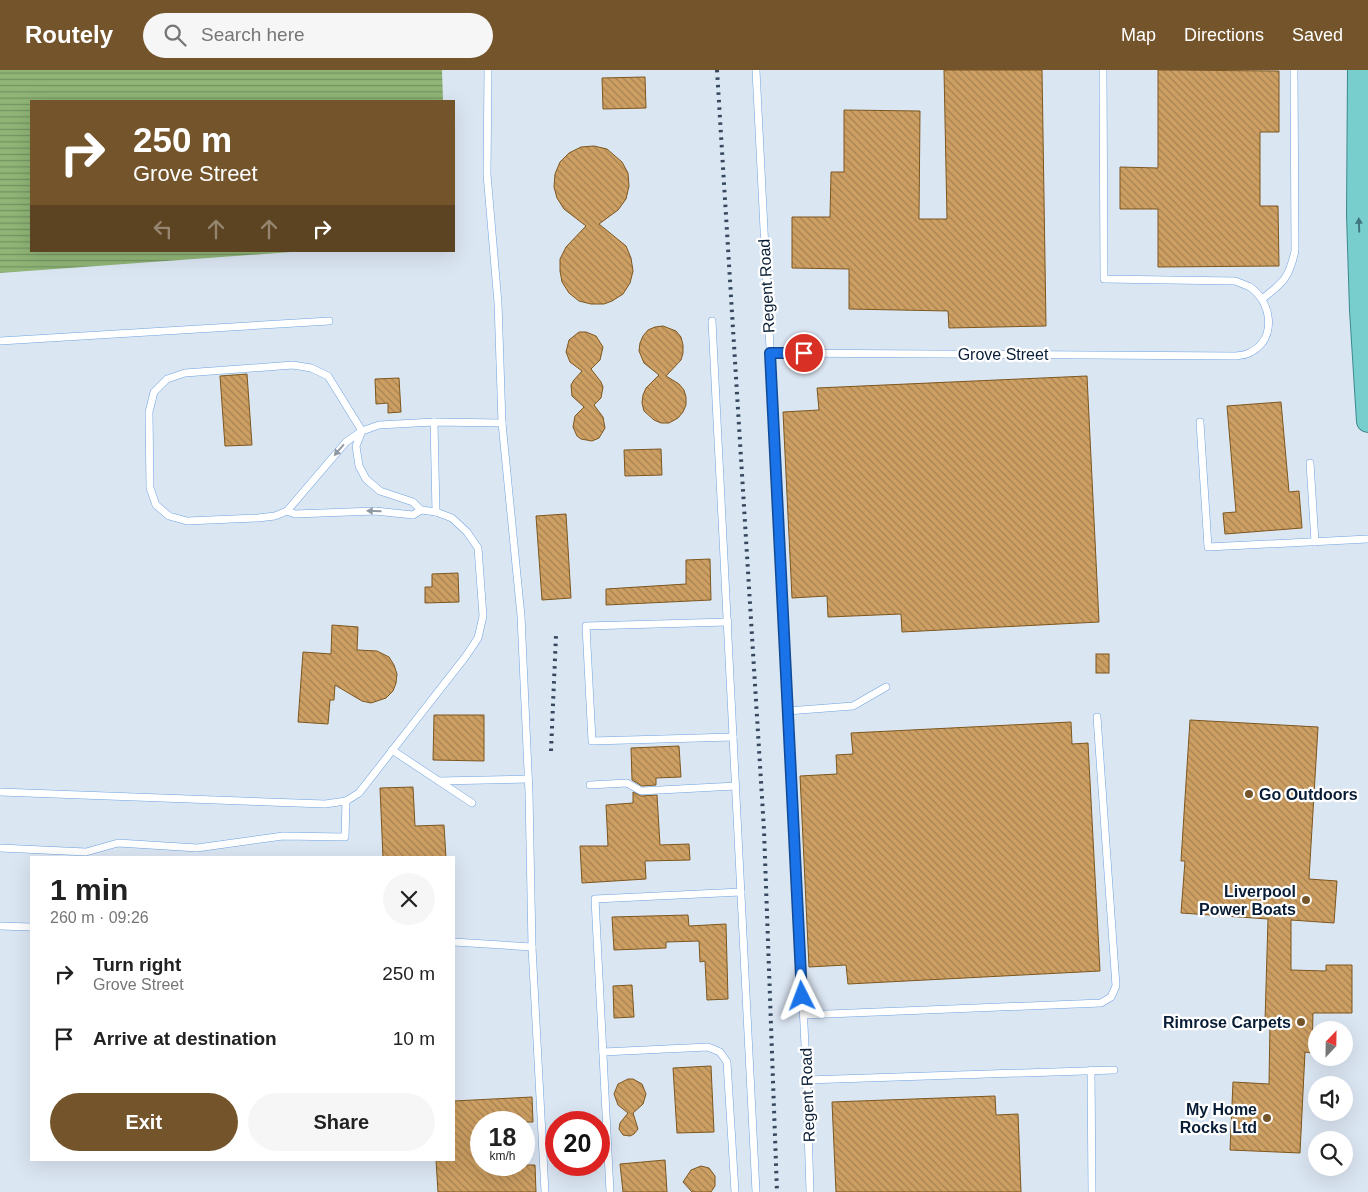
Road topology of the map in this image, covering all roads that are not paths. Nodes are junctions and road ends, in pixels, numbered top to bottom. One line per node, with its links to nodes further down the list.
1 (488, 70): 14 (lane)
2 (756, 70): 10 (lane, Regent Road)
3 (1103, 70): 6 (lane)
4 (1294, 70): 6 (lane)
5 (1359, 70): 11 (highway, one-way to 5)
6 (1262, 299): 10 (lane, Grove Street)
7 (329, 321): 9 (lane)
8 (712, 321): 22 (lane)
9 (0, 341)
10 (770, 353): 24 (lane, Regent Road)
11 (1368, 421)
12 (434, 422): 14 (lane); 15 (lane); 19 (lane)
13 (1200, 422): 21 (lane)
14 (502, 423): 28 (lane)
15 (362, 431): 17 (lane); 18 (lane, one-way to 18); 18 (lane)
16 (1310, 463): 21 (lane)
17 (421, 510): 18 (lane, one-way to 18); 19 (lane)
18 (287, 511)
19 (436, 512): 27 (lane)
20 (1368, 539): 21 (lane)
21 (1315, 542)
22 (728, 622): 26 (lane); 26 (lane)
23 (886, 687): 24 (lane)
24 (787, 711): 41 (lane, Regent Road)
25 (1097, 717): 41 (lane)
26 (733, 737): 31 (lane)
27 (392, 750): 29 (lane); 33 (lane)
28 (528, 779): 29 (lane); 40 (lane)
29 (438, 781): 34 (lane)
30 (590, 785): 31 (lane)
31 (736, 786): 36 (lane)
32 (0, 792): 33 (lane)
33 (346, 801): 35 (lane)
34 (472, 803)
35 (0, 848)
36 (741, 892): 42 (lane); 49 (lane)
37 (0, 926): 38 (lane)
38 (30, 927)
39 (455, 942): 40 (lane)
40 (532, 947): 46 (lane)
41 (803, 1015): 45 (lane, Regent Road)
42 (603, 1052): 47 (lane); 48 (lane)
43 (1092, 1070): 44 (lane); 45 (lane); 51 (lane)
44 (1114, 1070)
45 (806, 1080): 50 (lane, Regent Road)
46 (544, 1192)
47 (610, 1192)
48 (735, 1192)
49 (756, 1192)
50 (810, 1192)
51 (1092, 1192)

